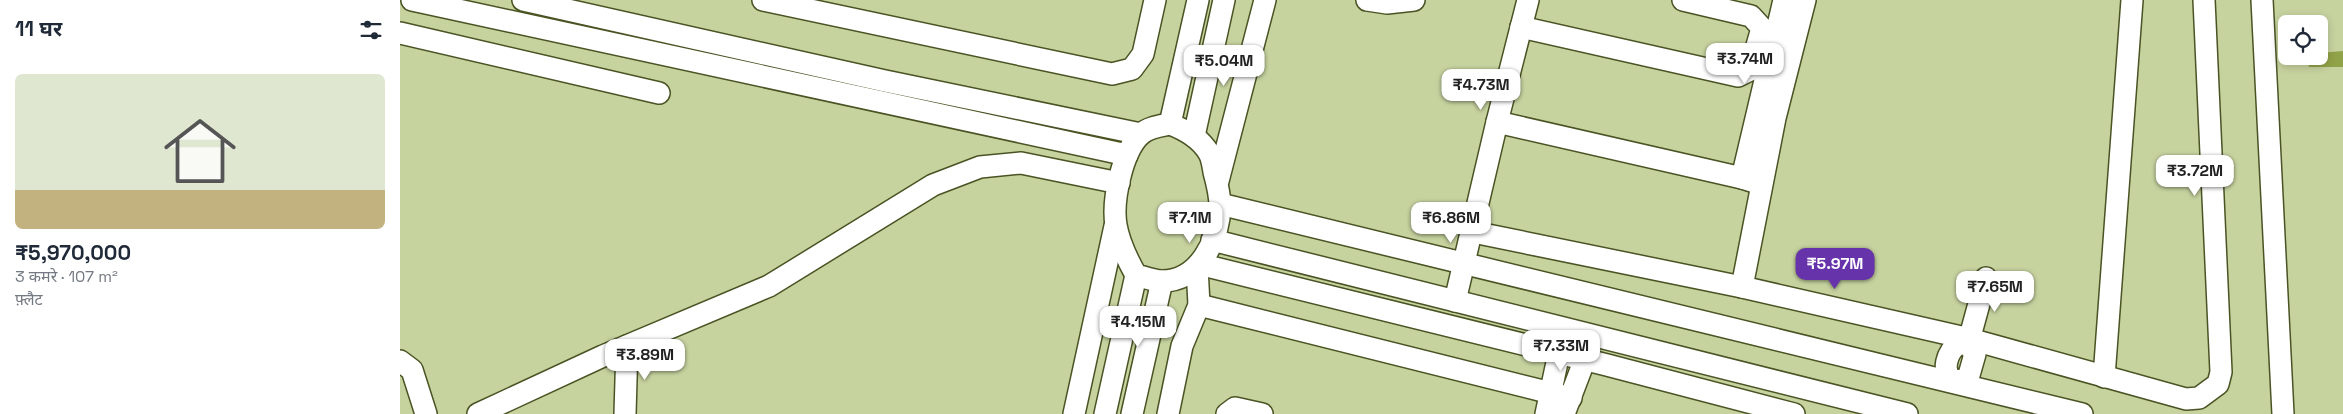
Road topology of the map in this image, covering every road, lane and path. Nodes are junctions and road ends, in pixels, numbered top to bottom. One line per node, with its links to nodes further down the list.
1 (412, 0): 24 (street)
2 (522, 0): 22 (street)
3 (763, 0): 4 (street)
4 (1155, 0)
5 (1198, 0): 21 (street)
6 (1224, 0): 23 (street)
7 (1265, 0): 27 (street)
8 (1367, 0): 9 (street)
9 (1414, 0)
10 (1528, 0): 17 (street)
11 (1683, 0): 17 (street)
12 (1784, 0): 25 (street)
13 (1805, 0): 25 (street)
14 (2132, 0): 44 (street)
15 (2204, 0): 44 (street)
16 (2262, 0): 60 (street)
17 (1521, 28): 20 (street)
18 (400, 34): 19 (street)
19 (659, 93)
20 (1497, 122): 25 (street); 29 (street)
21 (1170, 124): 22 (street); 23 (street)
22 (1141, 134): 24 (street)
23 (1194, 136): 27 (street)
24 (1127, 155): 26 (street)
25 (1752, 181): 36 (street)
26 (1119, 183): 28 (street); 40 (street)
27 (1219, 194): 30 (street); 32 (street)
28 (1116, 225): 33 (street); 51 (street)
29 (1473, 232): 32 (street); 36 (street)
30 (1212, 240): 31 (street); 37 (street)
31 (1198, 265): 35 (street); 38 (street); 41 (street)
32 (1464, 265): 37 (street); 45 (street)
33 (1136, 275): 35 (street); 52 (street)
34 (1986, 278): 39 (street)
35 (1162, 281): 53 (street)
36 (1742, 287): 39 (street)
37 (1455, 301): 47 (street)
38 (1199, 305): 46 (street); 54 (street)
39 (1968, 341): 44 (street); 45 (street)
40 (627, 346): 49 (street); 50 (street)
41 (1559, 353): 42 (street); 46 (street)
42 (1585, 360): 46 (street); 58 (street)
43 (400, 361): 48 (street)
44 (2104, 377)
45 (1953, 382): 59 (street)
46 (1562, 402): 57 (street)
47 (1895, 412)
48 (426, 414)
49 (478, 414)
50 (625, 414)
51 (1074, 414)
52 (1105, 414)
53 (1132, 414)
54 (1168, 414)
55 (1227, 414): 56 (street)
56 (1262, 414)
57 (1546, 414)
58 (1794, 414)
59 (2082, 414)
60 (2283, 414)

